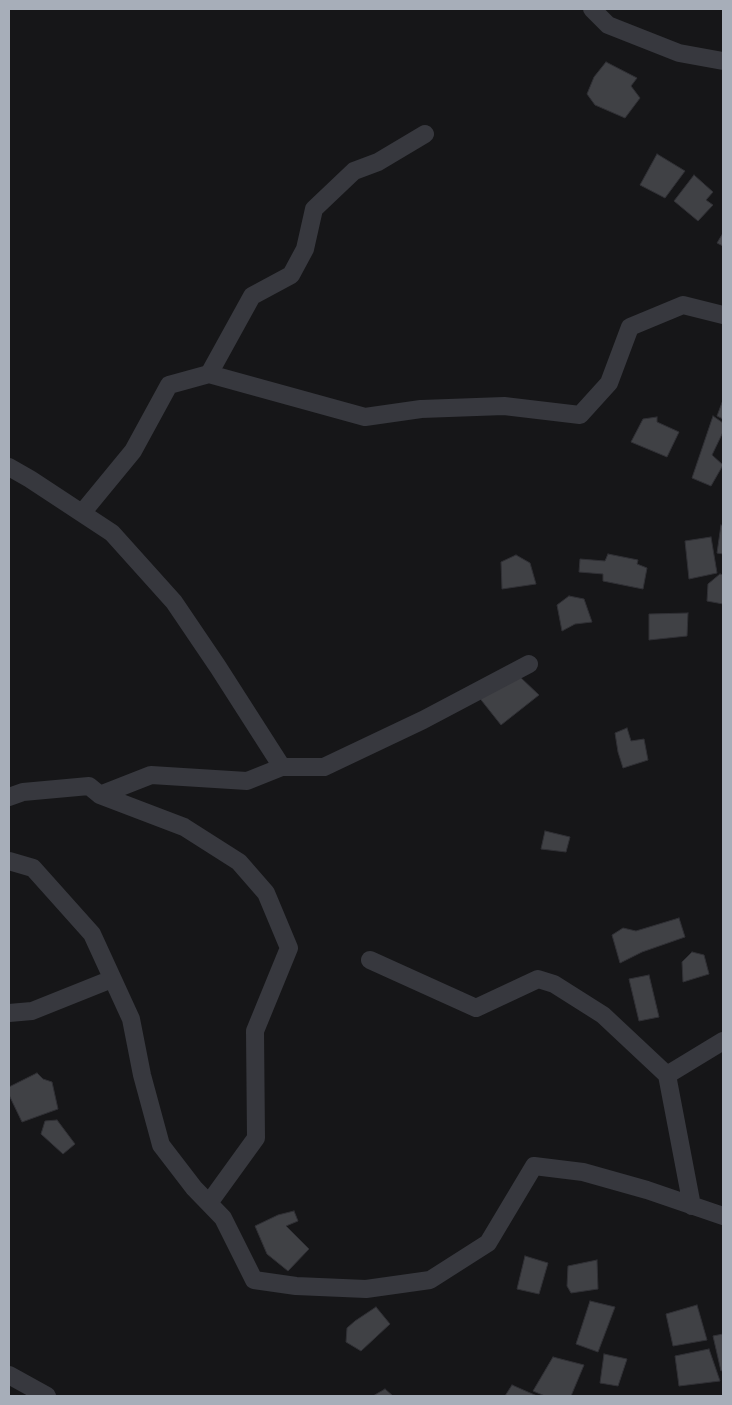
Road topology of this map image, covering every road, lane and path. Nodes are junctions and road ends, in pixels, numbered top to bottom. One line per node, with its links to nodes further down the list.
1 (592, 9): 2 (street)
2 (723, 61)
3 (425, 134): 5 (street)
4 (723, 315): 5 (street)
5 (209, 374): 7 (street)
6 (9, 467): 7 (street)
7 (82, 513): 9 (street)
8 (529, 664): 9 (street)
9 (282, 767): 10 (street)
10 (100, 795): 11 (street); 18 (street)
11 (9, 797)
12 (9, 861): 14 (street)
13 (370, 960): 17 (street)
14 (112, 979): 15 (street); 18 (street)
15 (9, 1013)
16 (723, 1040): 17 (street)
17 (667, 1075): 19 (street)
18 (209, 1203): 19 (street)
19 (692, 1206): 20 (street)
20 (723, 1216)
21 (9, 1375): 22 (street)
22 (47, 1396)

